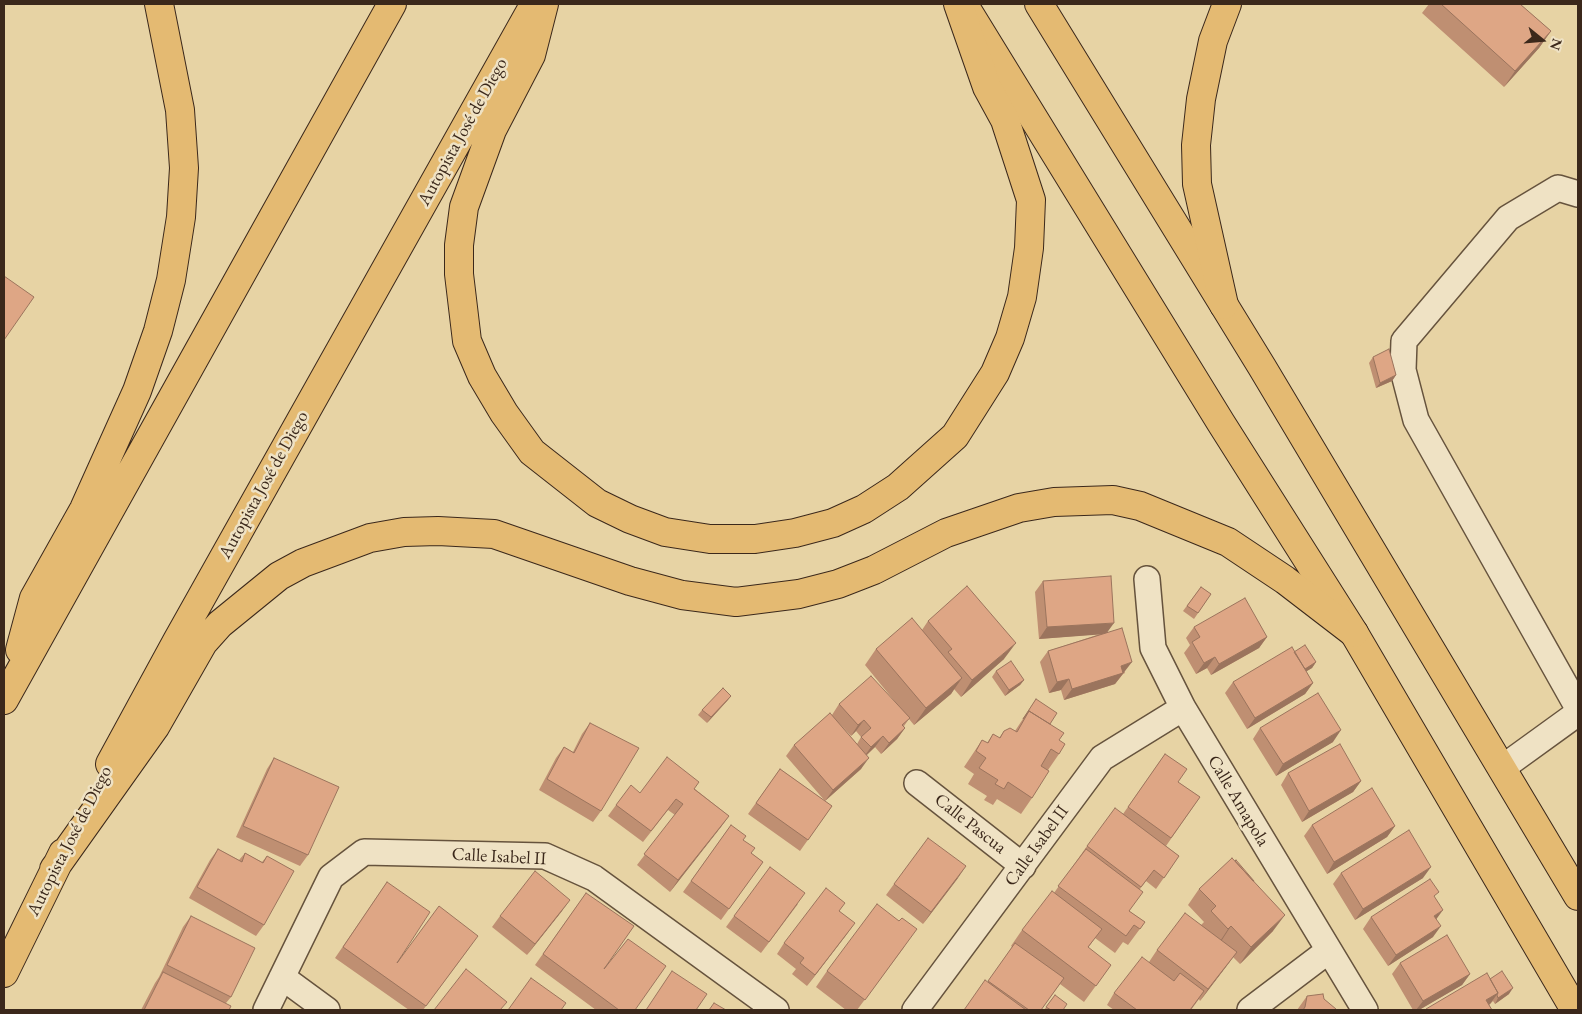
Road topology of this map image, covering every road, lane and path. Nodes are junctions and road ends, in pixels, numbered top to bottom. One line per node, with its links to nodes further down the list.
1 (159, 4): 13 (main road)
2 (392, 4): 13 (main road)
3 (535, 4): 20 (main road, Autopista José de Diego)
4 (544, 4): 5 (main road)
5 (958, 4)
6 (964, 4): 12 (main road)
7 (1039, 4): 10 (main road)
8 (1227, 4): 10 (main road)
9 (1578, 194): 15 (street)
10 (1224, 305): 17 (main road)
11 (1147, 578): 14 (street, Calle Amapola)
12 (1354, 633): 20 (main road); 31 (main road)
13 (6, 696)
14 (1183, 708): 19 (street, Calle Isabel II); 22 (street, Calle Amapola)
15 (1578, 708)
16 (1578, 713): 17 (street)
17 (1502, 768): 21 (main road)
18 (917, 783): 19 (street, Calle Pascua)
19 (1023, 866): 28 (street, Calle Isabel II)
20 (54, 869): 23 (main road, Autopista José de Diego)
21 (1578, 896)
22 (1328, 951): 29 (street); 30 (street, Calle Amapola)
23 (4, 972)
24 (282, 977): 25 (street, Calle Isabel II); 26 (street); 27 (street, Calle Isabel II)
25 (266, 1010)
26 (327, 1010)
27 (776, 1010)
28 (915, 1010)
29 (1250, 1010)
30 (1365, 1010)
31 (1575, 1010)

